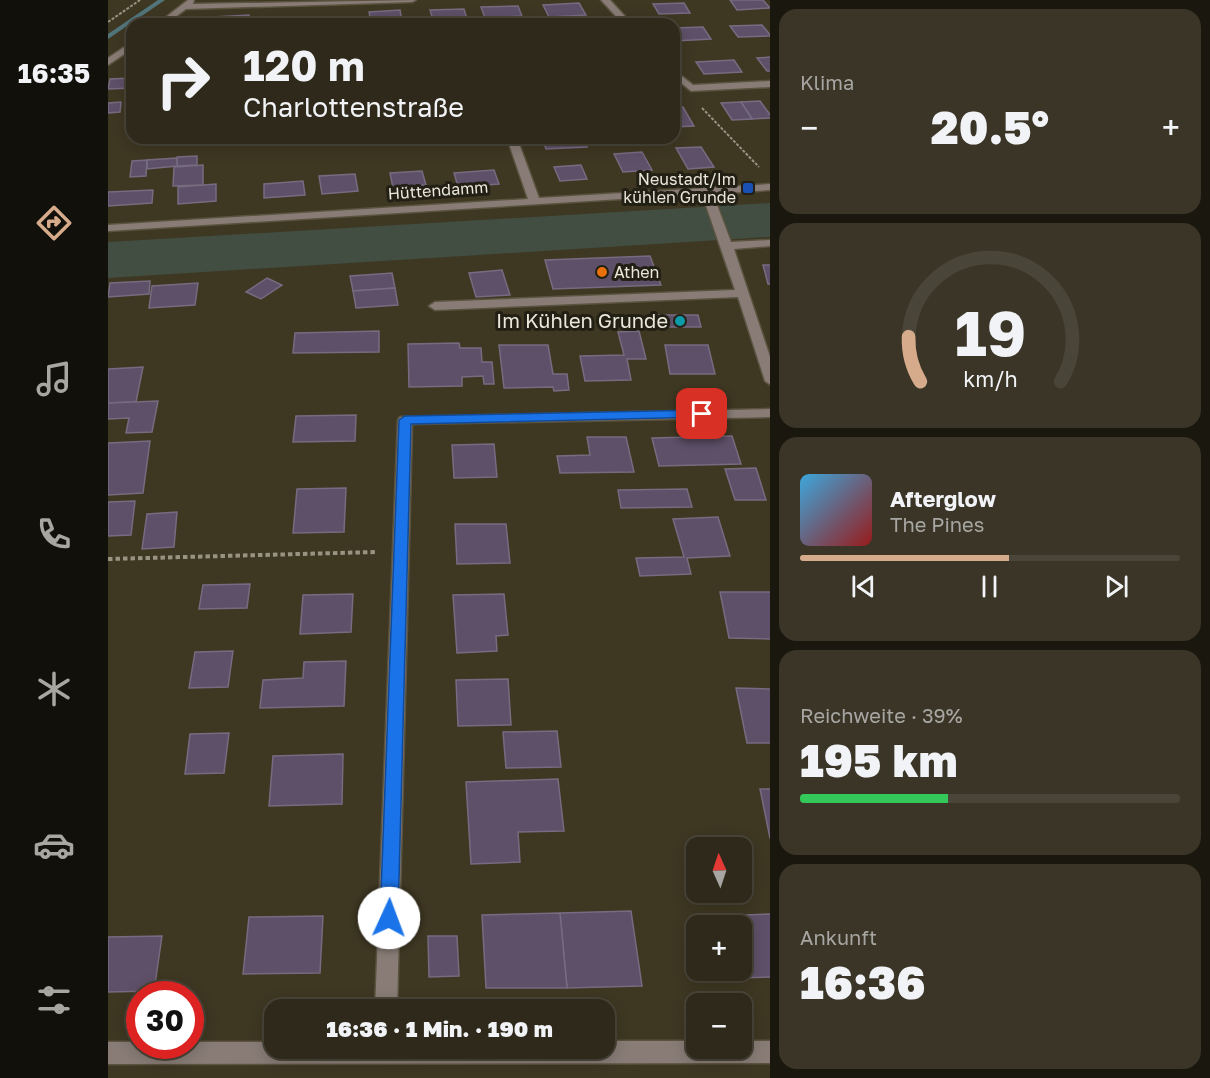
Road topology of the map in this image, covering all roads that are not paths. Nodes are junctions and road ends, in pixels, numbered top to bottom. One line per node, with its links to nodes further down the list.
1 (194, 0): 4 (street)
2 (412, 0): 4 (street)
3 (605, 0): 6 (street)
4 (185, 7): 5 (street)
5 (169, 18)
6 (622, 18)
7 (126, 49): 8 (street)
8 (108, 62)
9 (680, 78): 10 (street)
10 (770, 84)
11 (514, 144): 14 (street)
12 (770, 187): 13 (street, Hüttendamm)
13 (706, 190): 14 (street, Hüttendamm); 17 (street)
14 (534, 200): 15 (street, Hüttendamm)
15 (108, 228)
16 (770, 243): 17 (street)
17 (727, 246): 18 (street)
18 (742, 293): 19 (street); 20 (street)
19 (435, 306)
20 (770, 378)
21 (770, 413): 22 (street)
22 (386, 999)
23 (264, 1052): 26 (street)
24 (615, 1052): 25 (street)
25 (770, 1052)
26 (108, 1053)

